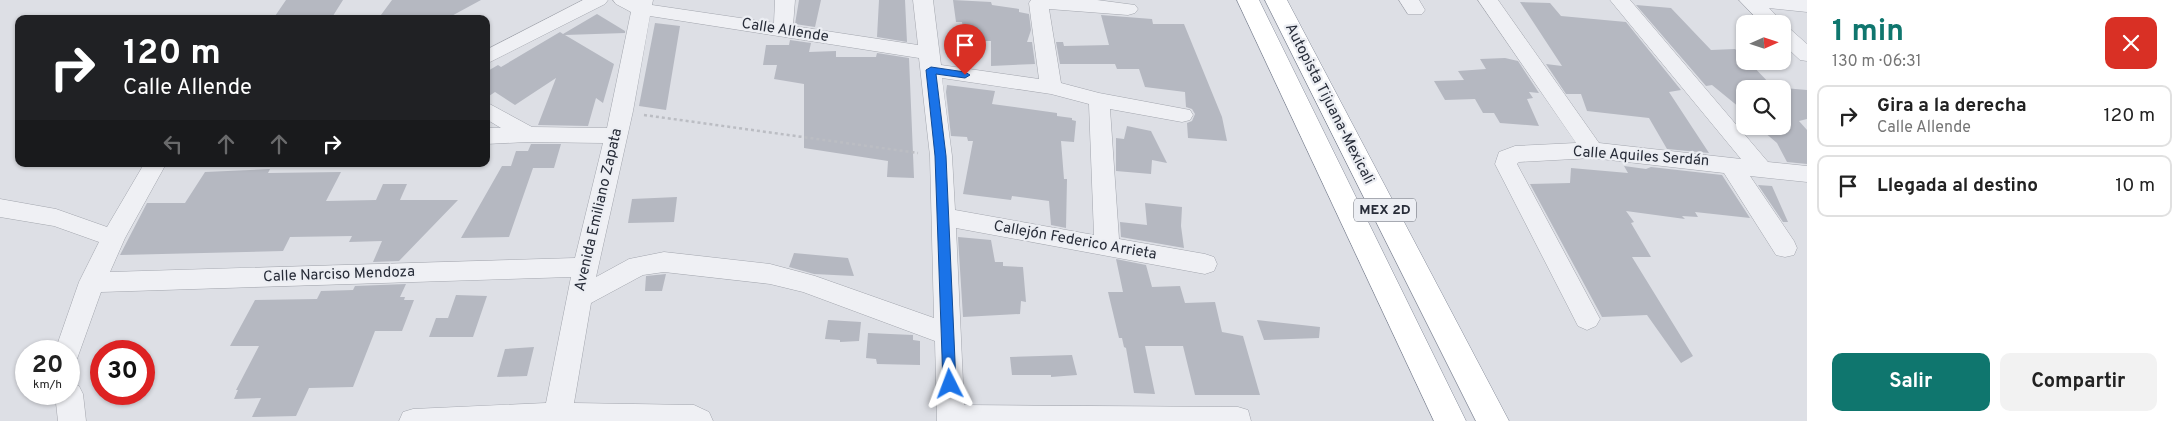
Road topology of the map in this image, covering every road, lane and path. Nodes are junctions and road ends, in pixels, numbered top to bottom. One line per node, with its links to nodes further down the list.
1 (598, 0): 14 (street)
2 (786, 0): 13 (street)
3 (923, 0): 15 (street)
4 (1248, 0): 49 (highway, Autopista Tijuana-Mexicali / MEX 2D)
5 (1276, 0): 50 (highway, Autopista Tijuana-Mexicali / MEX 2D)
6 (1488, 0): 24 (street)
7 (1620, 0): 28 (street)
8 (1750, 0): 10 (street); 12 (street)
9 (635, 3): 13 (street, Calle Allende); 19 (street, Avenida Emiliano Zapata)
10 (1807, 6)
11 (1128, 9): 16 (street)
12 (1765, 15)
13 (784, 31): 15 (street, Calle Allende)
14 (490, 56)
15 (930, 61): 16 (street, Calle Allende); 25 (street)
16 (1051, 87): 17 (street, Calle Allende)
17 (1099, 100): 20 (street, Calle Allende); 33 (street)
18 (490, 111): 21 (street)
19 (622, 111): 23 (street, Avenida Emiliano Zapata); 25 (path)
20 (1182, 115)
21 (528, 134): 22 (street); 23 (street)
22 (490, 136)
23 (616, 136): 36 (street, Avenida Emiliano Zapata)
24 (1592, 150): 26 (street, Calle Aquiles Serdán); 39 (street, Calle Aquiles Serdán)
25 (941, 156): 31 (street)
26 (1730, 164): 28 (street, Calle Aquiles Serdán); 34 (street)
27 (153, 167): 32 (street)
28 (1761, 168): 29 (street, Calle Aquiles Serdán)
29 (1807, 174)
30 (0, 208): 32 (street)
31 (944, 216): 33 (street, Callejón Federico Arrieta); 40 (street)
32 (113, 238): 37 (street)
33 (1107, 248): 35 (street, Callejón Federico Arrieta)
34 (1785, 248)
35 (1205, 264)
36 (585, 267): 37 (street, Calle Narciso Mendoza); 38 (street, Avenida Emiliano Zapata)
37 (92, 282): 41 (street)
38 (580, 297): 40 (street); 43 (street, Avenida Emiliano Zapata)
39 (1587, 319)
40 (947, 334): 44 (street)
41 (72, 340)
42 (70, 405): 46 (street)
43 (558, 418): 47 (street); 48 (street)
44 (951, 419): 45 (street)
45 (1238, 419)
46 (72, 421)
47 (413, 421)
48 (699, 421)
49 (1450, 421)
50 (1493, 421)

